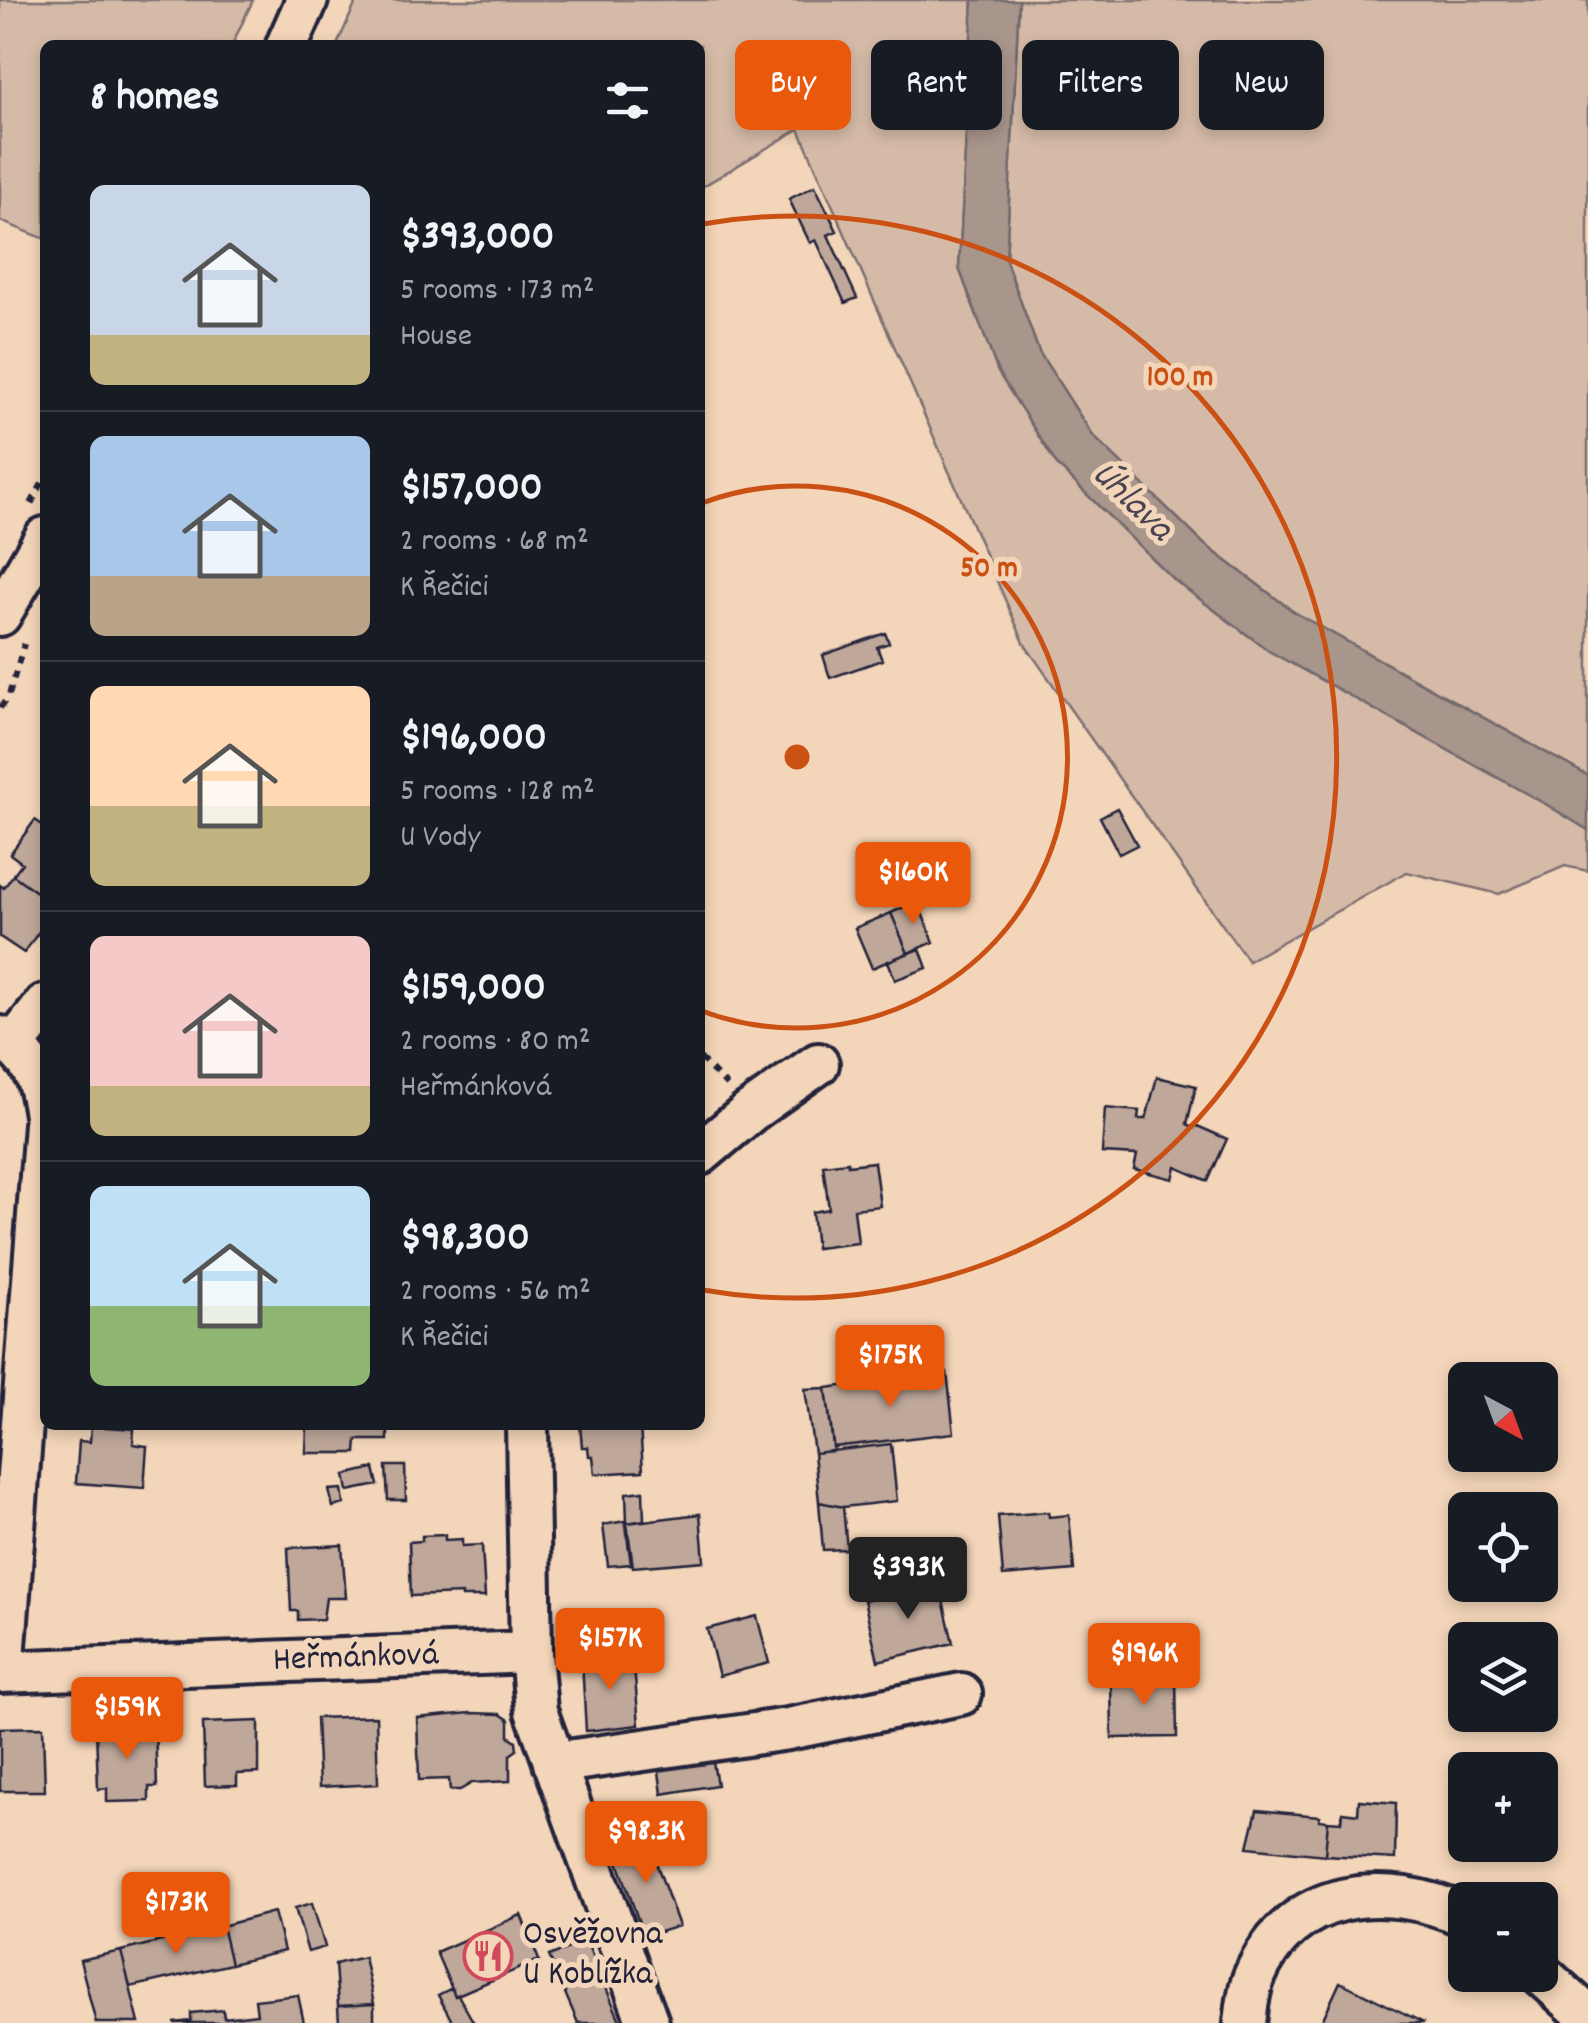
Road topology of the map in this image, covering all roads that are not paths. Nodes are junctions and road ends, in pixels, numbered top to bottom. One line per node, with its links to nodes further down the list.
1 (307, 0): 2 (street)
2 (289, 40)
3 (40, 552): 4 (street)
4 (13, 628)
5 (40, 1010): 6 (street)
6 (7, 1042): 8 (street)
7 (818, 1064): 9 (street)
8 (40, 1078)
9 (705, 1150)
10 (40, 1186): 13 (street)
11 (526, 1430): 12 (street)
12 (532, 1652): 13 (street, Heřmánková); 15 (street)
13 (1, 1672)
14 (961, 1694): 15 (street)
15 (554, 1764): 19 (street)
16 (1448, 1908): 20 (street)
17 (1558, 1989): 18 (street)
18 (1588, 2022)
19 (648, 2023)
20 (1245, 2023)

